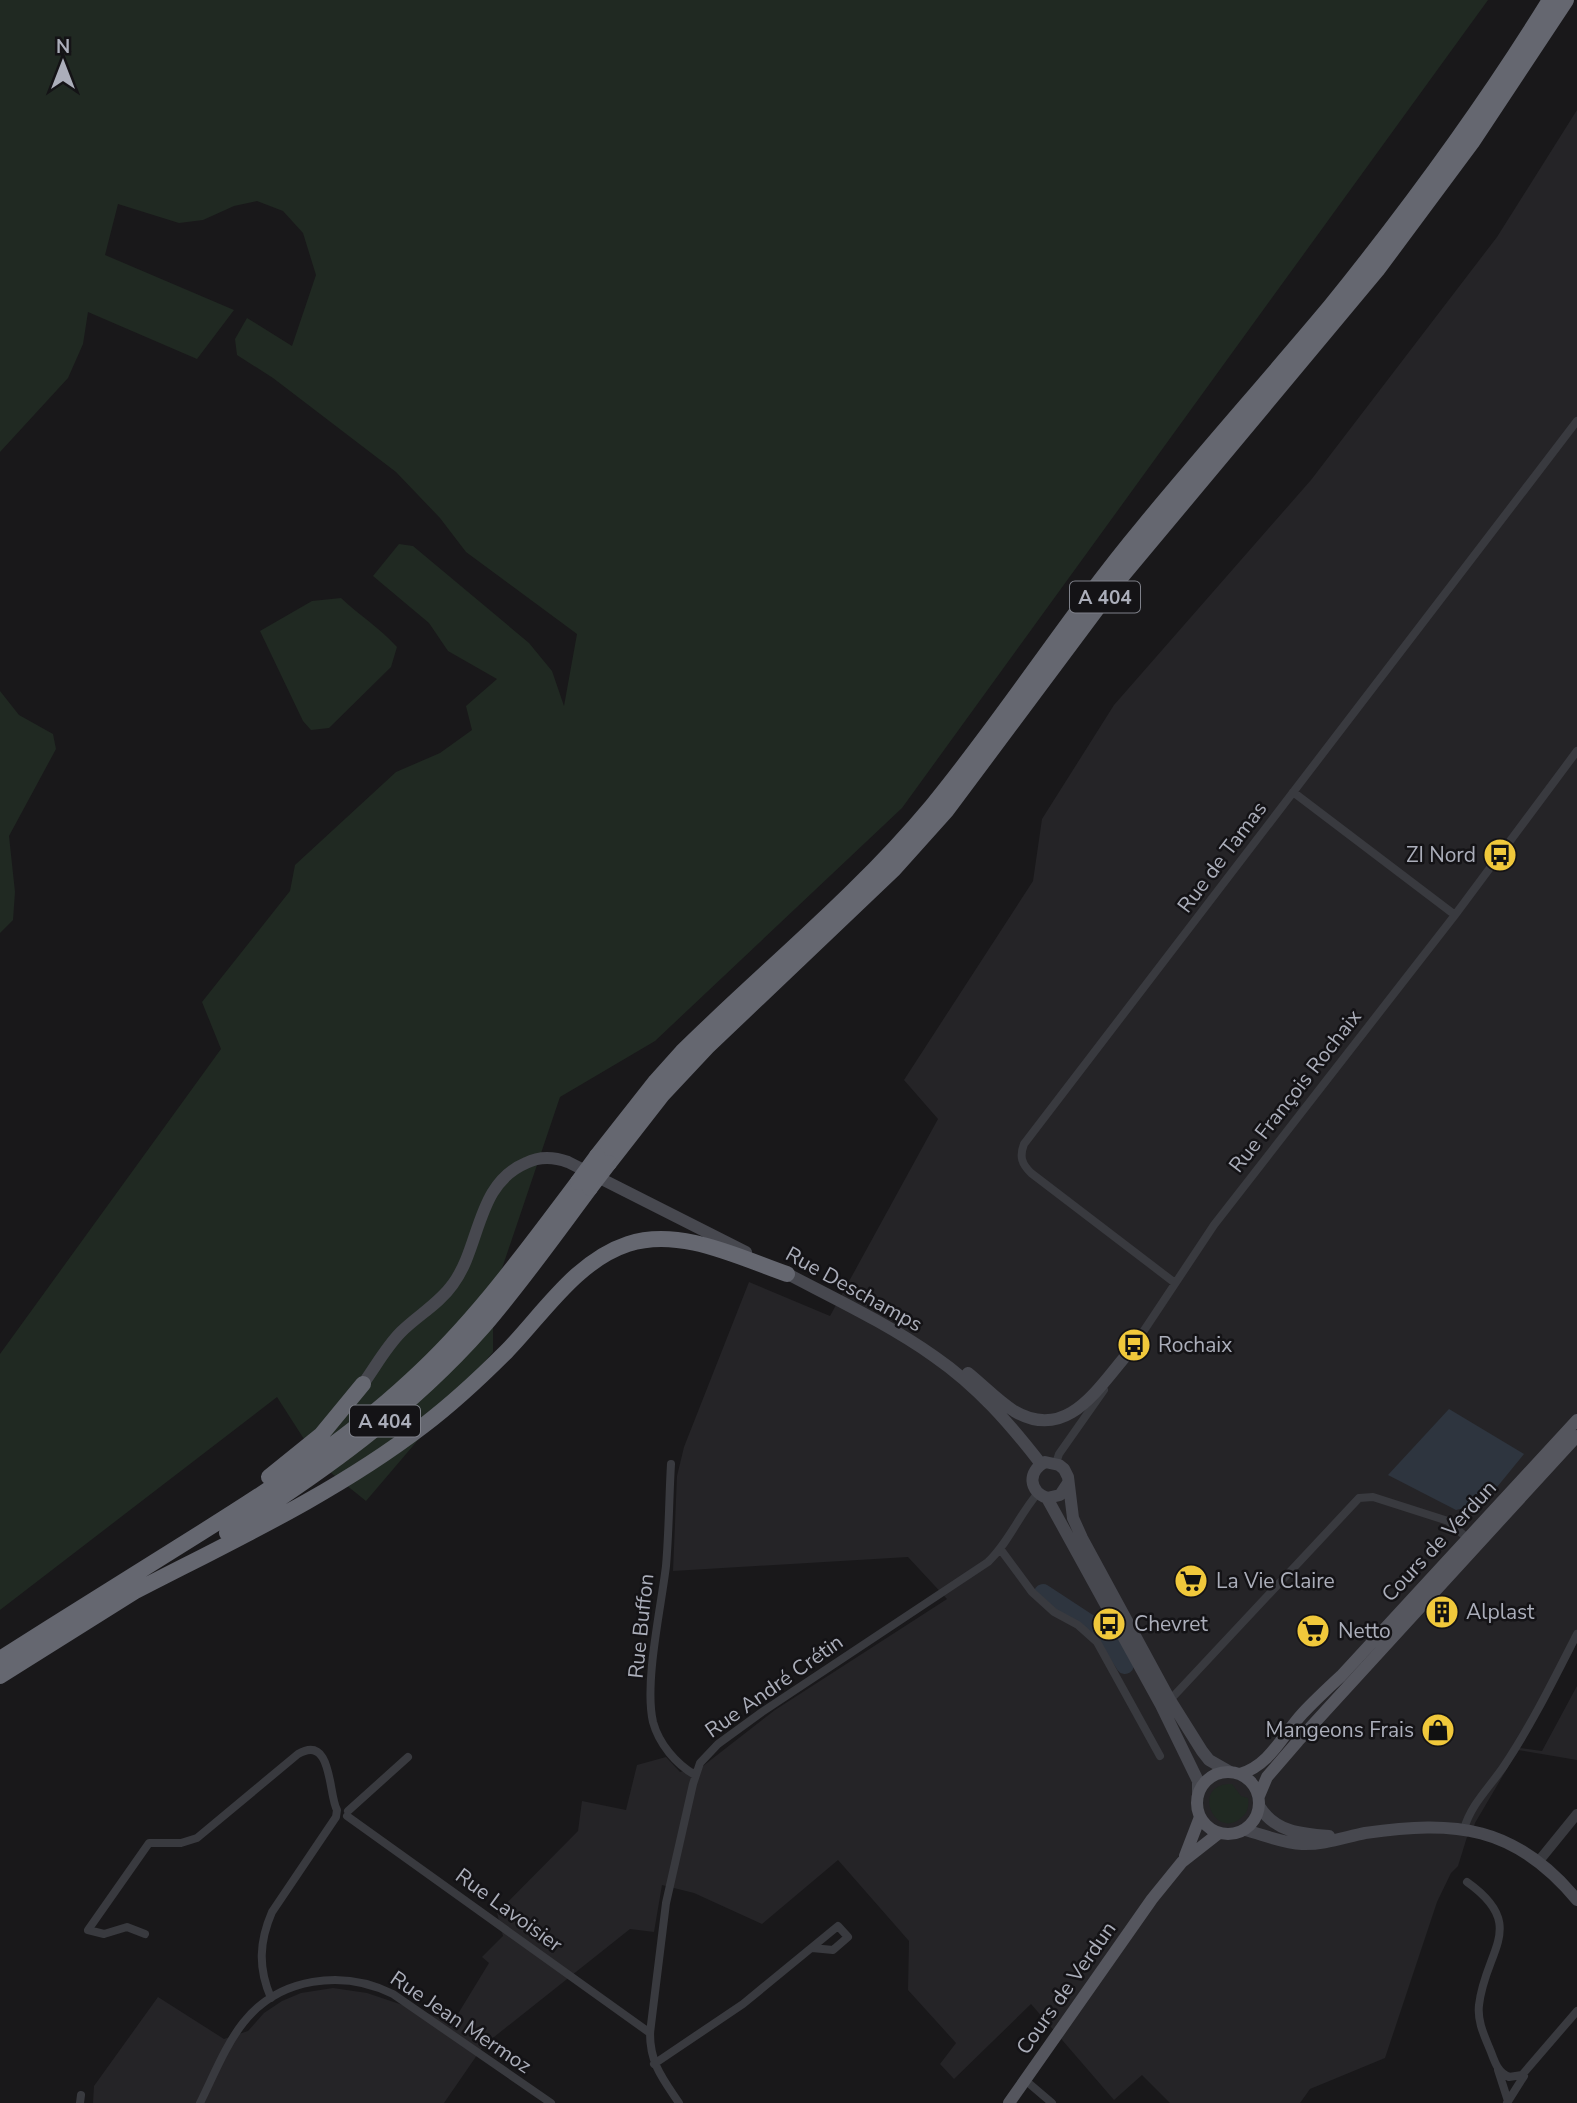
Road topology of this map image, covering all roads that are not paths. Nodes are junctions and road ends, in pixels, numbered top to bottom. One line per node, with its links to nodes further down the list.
1 (1550, 0): 7 (highway, A 404)
2 (1566, 0): 7 (highway, A 404)
3 (1577, 421): 5 (street, Rue de Tamas)
4 (1577, 751): 6 (street, Rue François Rochaix)
5 (1293, 792): 6 (street); 9 (street, Rue de Tamas)
6 (1455, 915): 9 (street, Rue François Rochaix)
7 (603, 1160): 22 (highway, A 404, bridge)
8 (787, 1274): 10 (main road, Rue Deschamps); 12 (main road, Rue Deschamps); 22 (highway)
9 (1175, 1283): 11 (street, Rue François Rochaix)
10 (875, 1320): 11 (main road); 16 (main road, Rue Deschamps)
11 (1130, 1351): 17 (street, Rue François Rochaix)
12 (363, 1384): 22 (highway)
13 (1577, 1420): 20 (main road, Cours de Verdun)
14 (1577, 1436): 32 (main road, Cours de Verdun)
15 (671, 1464): 30 (street, Rue Buffon)
16 (1041, 1464): 17 (main road); 19 (main road)
17 (1056, 1464): 18 (main road)
18 (1068, 1483): 19 (main road); 26 (main road)
19 (1043, 1495): 21 (street, Rue André Crétin); 31 (main road)
20 (1467, 1538): 26 (street); 29 (main road, Cours de Verdun)
21 (1001, 1550): 27 (street); 30 (street, Rue André Crétin)
22 (124, 1589): 24 (highway, A 404); 25 (highway, A 404)
23 (1577, 1634): 38 (street)
24 (0, 1659)
25 (0, 1676)
26 (1170, 1700): 29 (main road)
27 (1160, 1756)
28 (408, 1757): 34 (street)
29 (1235, 1773): 31 (main road); 32 (main road)
30 (695, 1775): 49 (street, Rue André Crétin)
31 (1198, 1795): 36 (main road)
32 (1259, 1801): 37 (main road); 40 (main road)
33 (337, 1813): 34 (street); 45 (street); 47 (street)
34 (347, 1814): 49 (street, Rue Lavoisier)
35 (1577, 1814): 42 (street)
36 (1200, 1817): 39 (main road); 41 (main road, Cours de Verdun)
37 (1245, 1830): 39 (main road); 40 (main road)
38 (1476, 1832): 40 (main road); 42 (main road)
39 (1219, 1833): 41 (main road, Cours de Verdun)
40 (1344, 1837)
41 (1182, 1862): 53 (main road, Cours de Verdun)
42 (1538, 1862): 44 (main road)
43 (1468, 1882): 51 (street)
44 (1577, 1900)
45 (145, 1934)
46 (811, 1948): 50 (street)
47 (271, 1998): 55 (street, Rue Jean Mermoz); 56 (street, Rue Jean Mermoz)
48 (1577, 2011): 52 (street)
49 (650, 2033): 50 (street, Rue André Crétin)
50 (654, 2064): 57 (street, Rue André Crétin)
51 (1497, 2068): 52 (street); 54 (street)
52 (1529, 2069): 54 (street)
53 (1025, 2080): 58 (main road, Cours de Verdun); 59 (street)
54 (1507, 2102)
55 (200, 2103)
56 (551, 2103)
57 (679, 2103)
58 (1009, 2103)
59 (1052, 2103)

